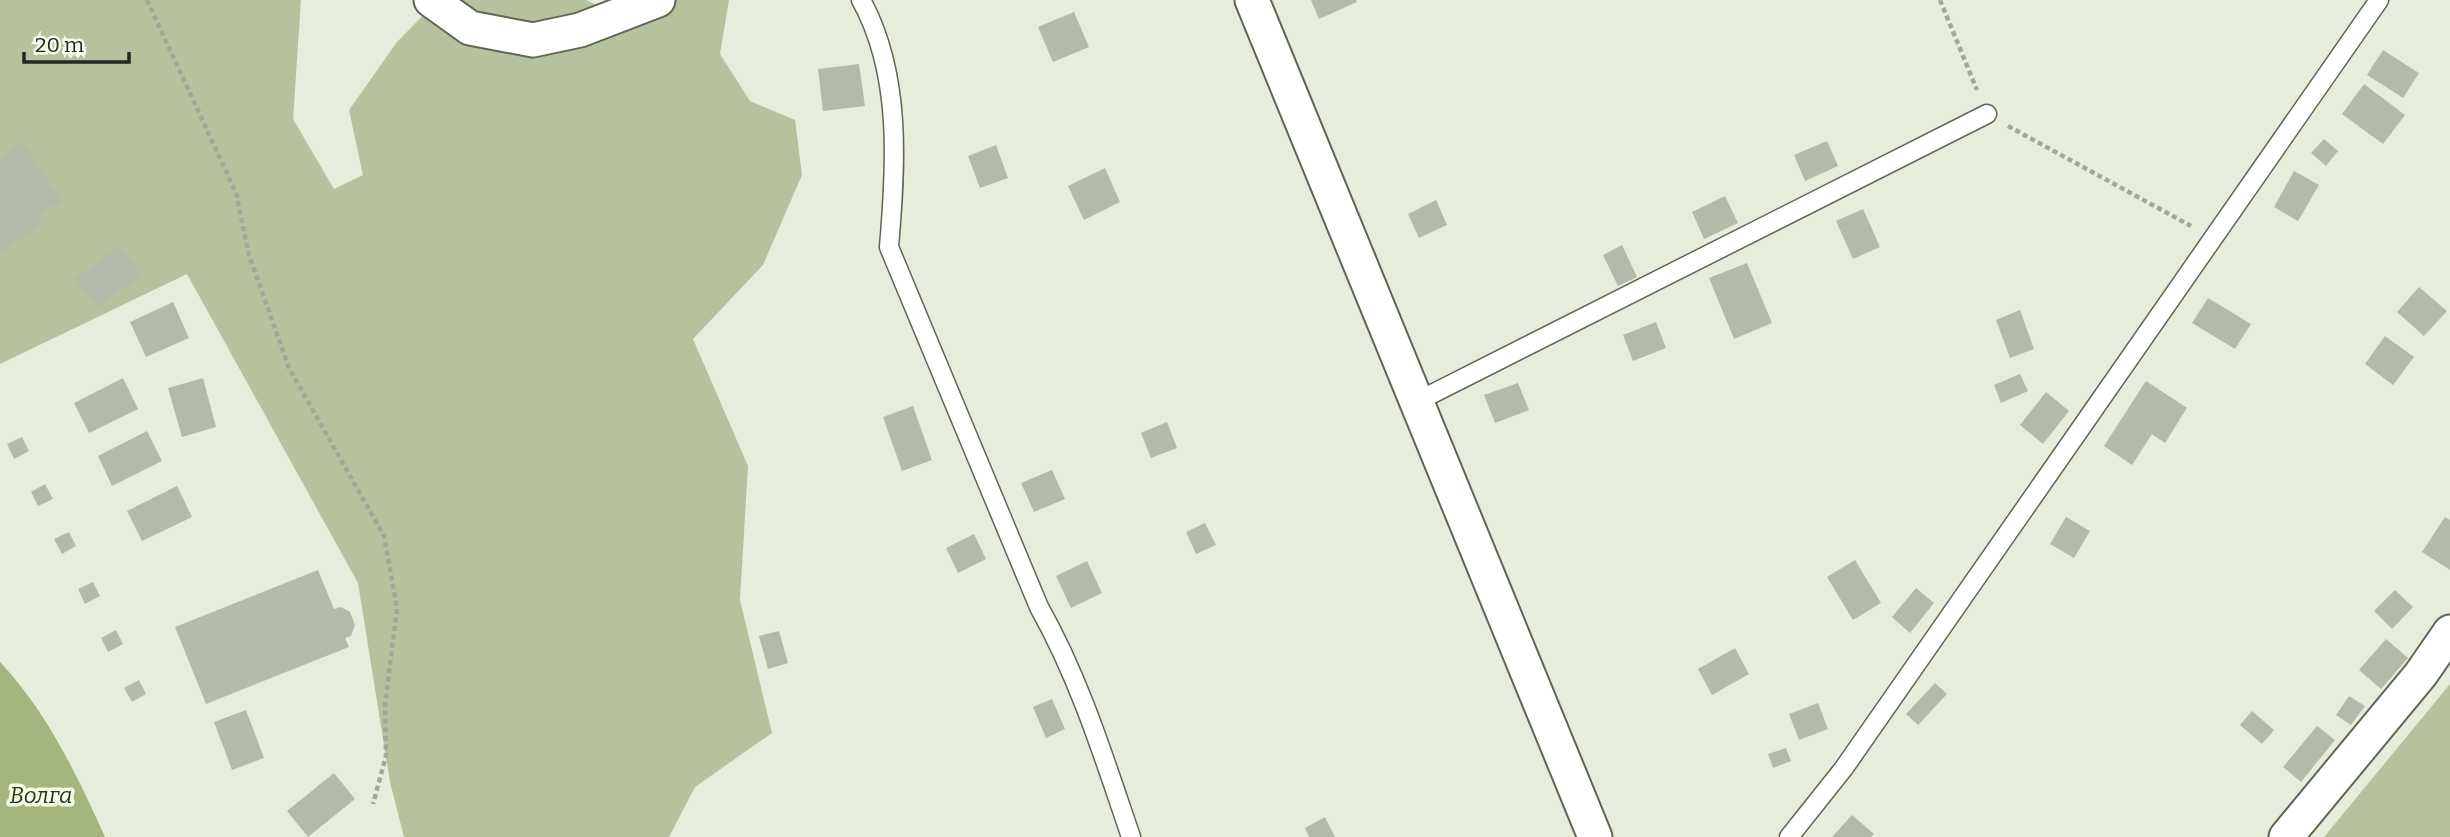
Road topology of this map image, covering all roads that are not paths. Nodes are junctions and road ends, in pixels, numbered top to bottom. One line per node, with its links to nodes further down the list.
1 (431, 0): 2 (street)
2 (658, 0)
3 (860, 0): 9 (lane)
4 (1252, 0): 7 (street)
5 (2379, 0): 11 (lane)
6 (1987, 114): 7 (lane)
7 (1416, 402): 10 (street)
8 (2450, 632): 12 (street)
9 (1131, 837)
10 (1595, 837)
11 (1789, 837)
12 (2286, 837)

